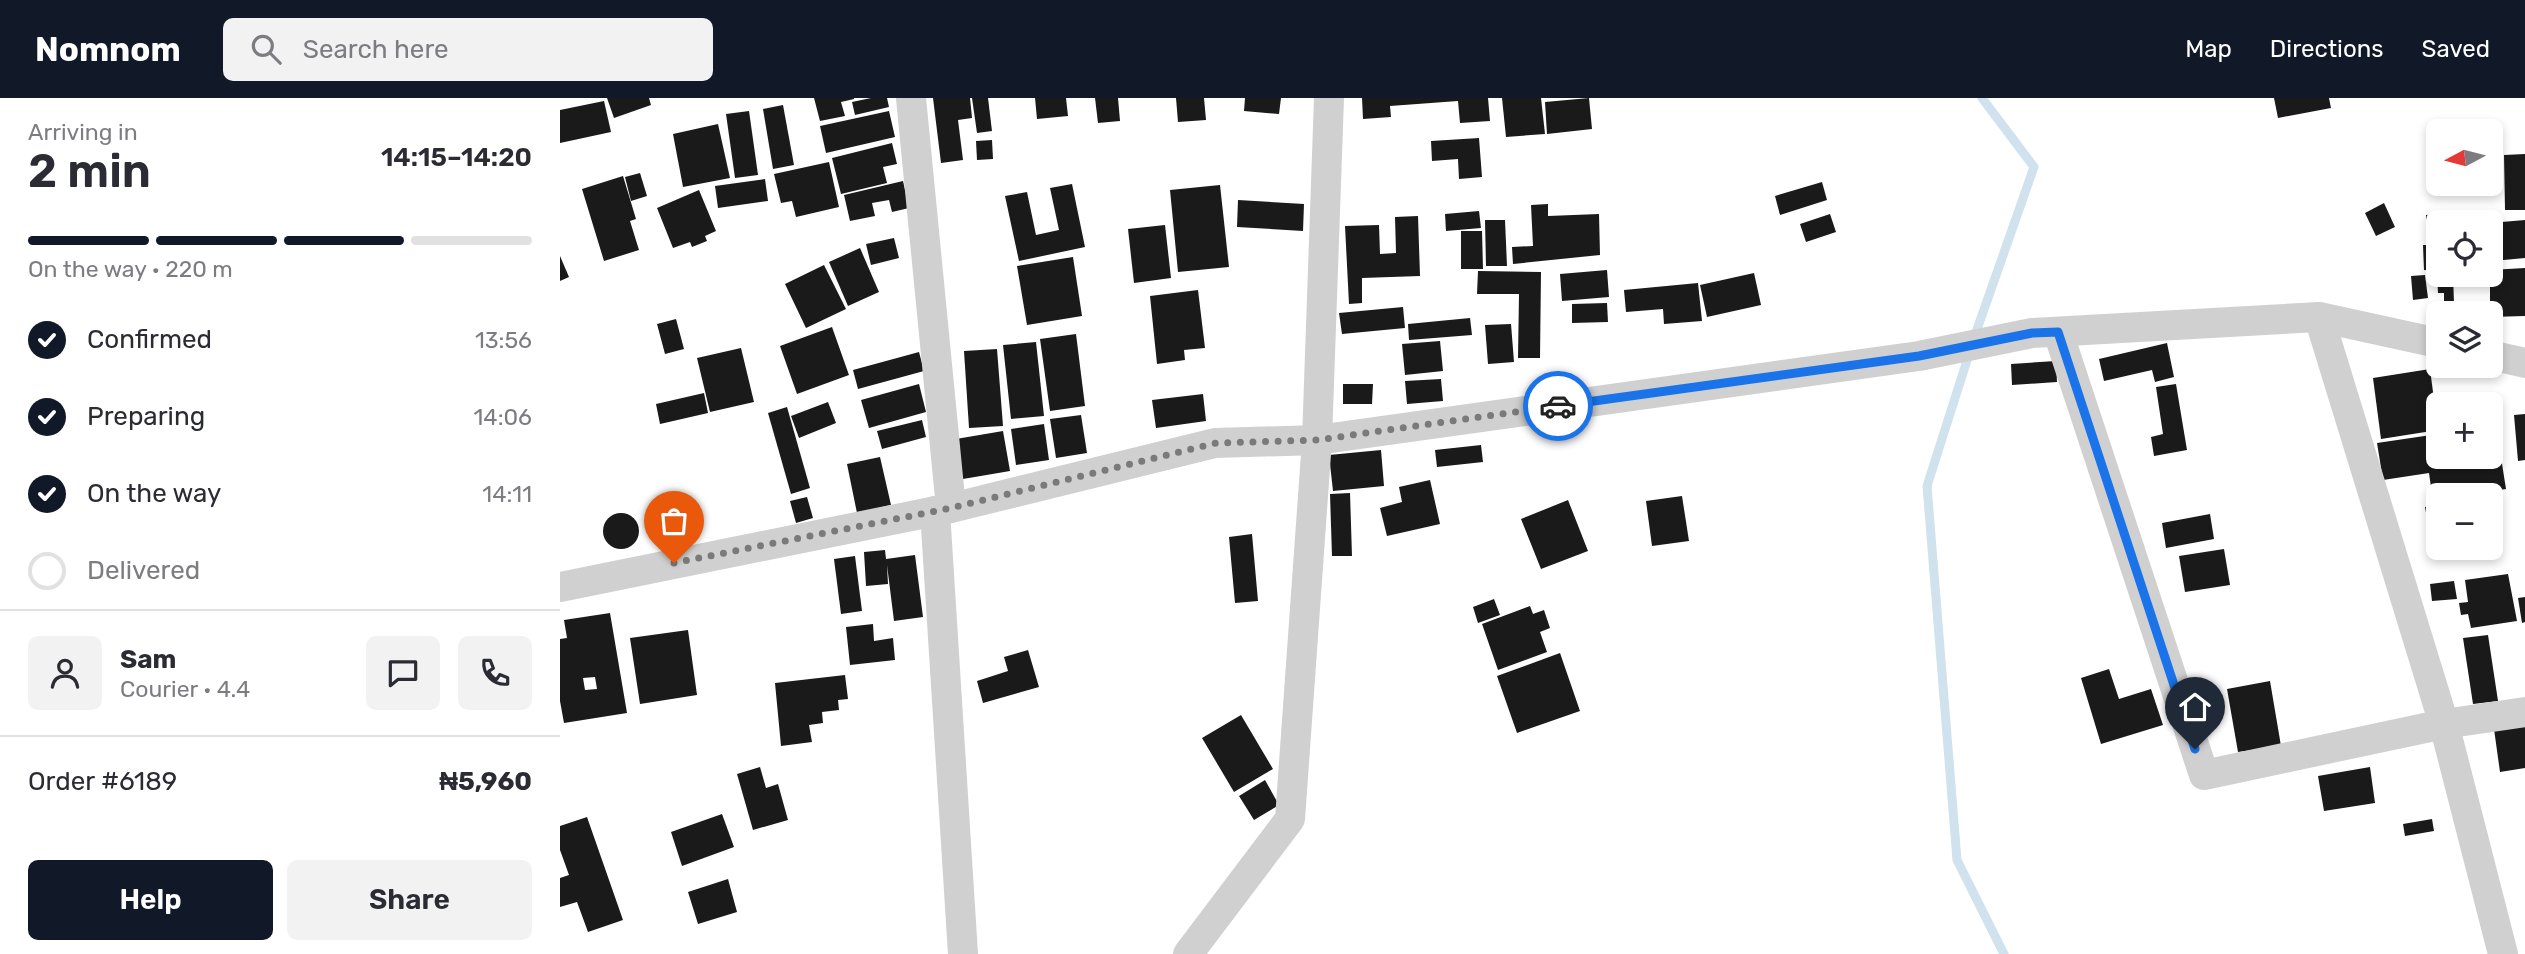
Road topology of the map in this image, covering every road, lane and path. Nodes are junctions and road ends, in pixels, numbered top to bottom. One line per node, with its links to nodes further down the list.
1 (911, 98): 9 (street)
2 (1329, 98): 8 (street)
3 (2319, 317): 4 (street); 5 (street); 12 (street)
4 (2045, 332): 8 (street); 12 (street)
5 (2426, 340)
6 (2503, 358): 7 (street)
7 (2525, 363)
8 (1317, 440): 9 (street); 14 (street)
9 (943, 509): 10 (street); 13 (street)
10 (560, 587)
11 (2525, 712): 12 (street)
12 (2444, 724): 15 (street)
13 (963, 954)
14 (1188, 954)
15 (2503, 954)

